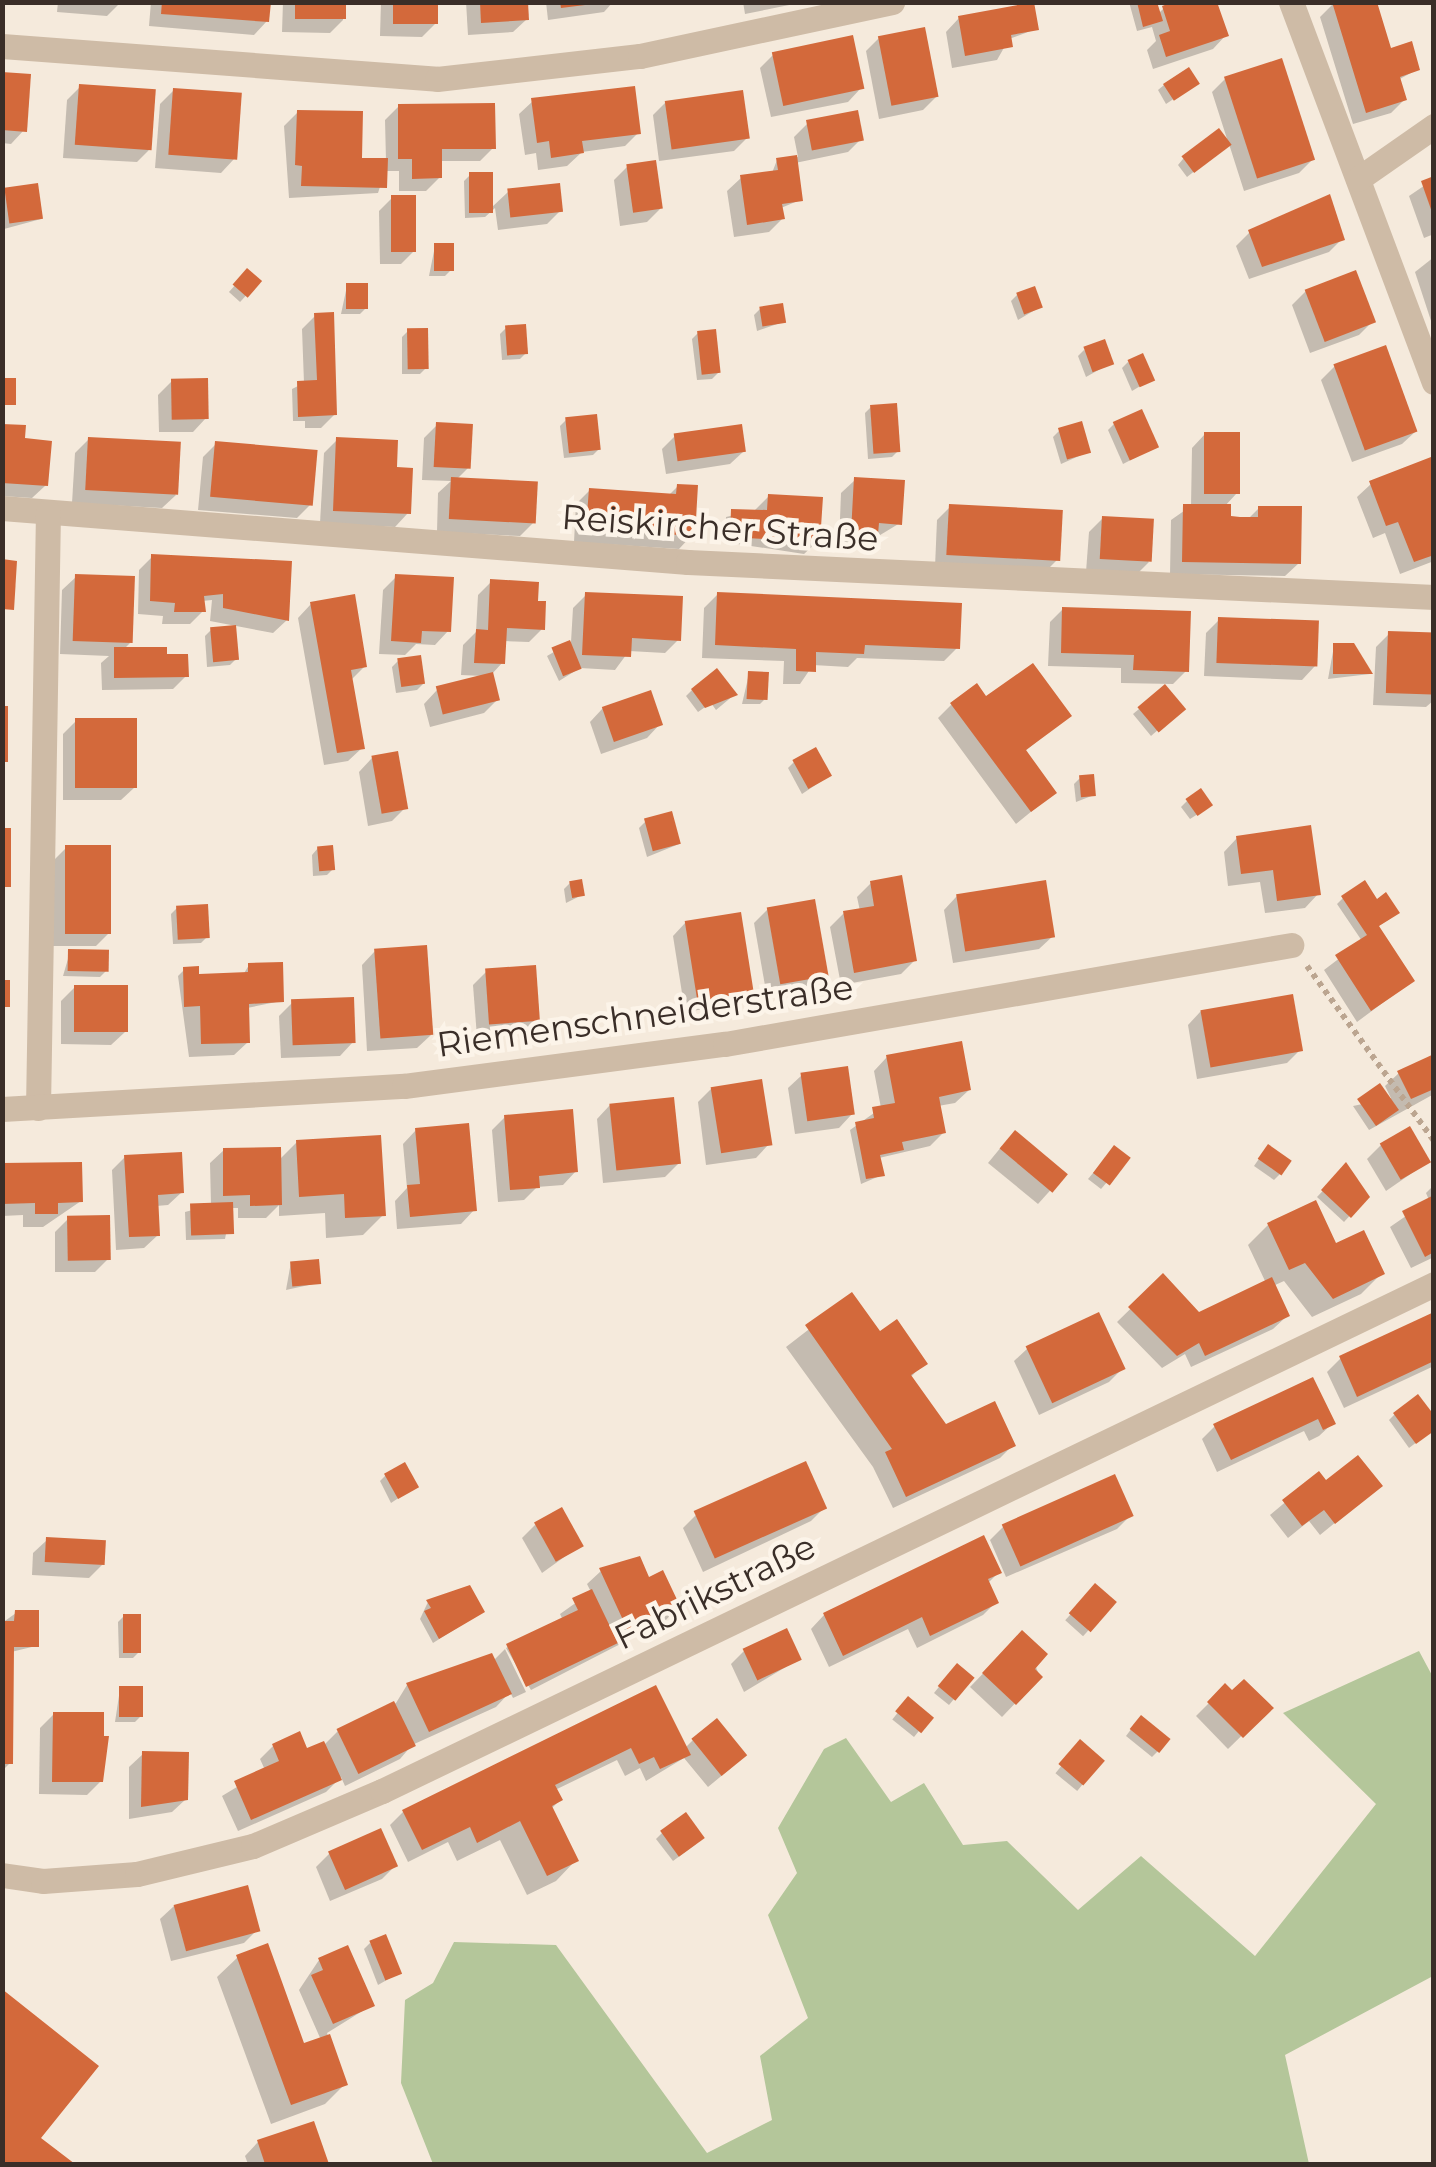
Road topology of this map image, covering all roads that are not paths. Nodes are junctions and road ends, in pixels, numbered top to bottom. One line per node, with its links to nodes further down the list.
1 (892, 2): 3 (street)
2 (1291, 2): 5 (street)
3 (2, 46)
4 (1434, 126): 5 (street)
5 (1358, 179): 6 (street)
6 (1434, 382)
7 (2, 508): 8 (street, Reiskircher Straße)
8 (48, 512): 9 (street, Reiskircher Straße); 11 (street)
9 (1434, 597)
10 (1291, 944): 11 (street, Riemenschneiderstraße)
11 (38, 1108): 12 (street, Riemenschneiderstraße)
12 (2, 1109)
13 (1434, 1284): 14 (street, Fabrikstraße)
14 (2, 1875)

